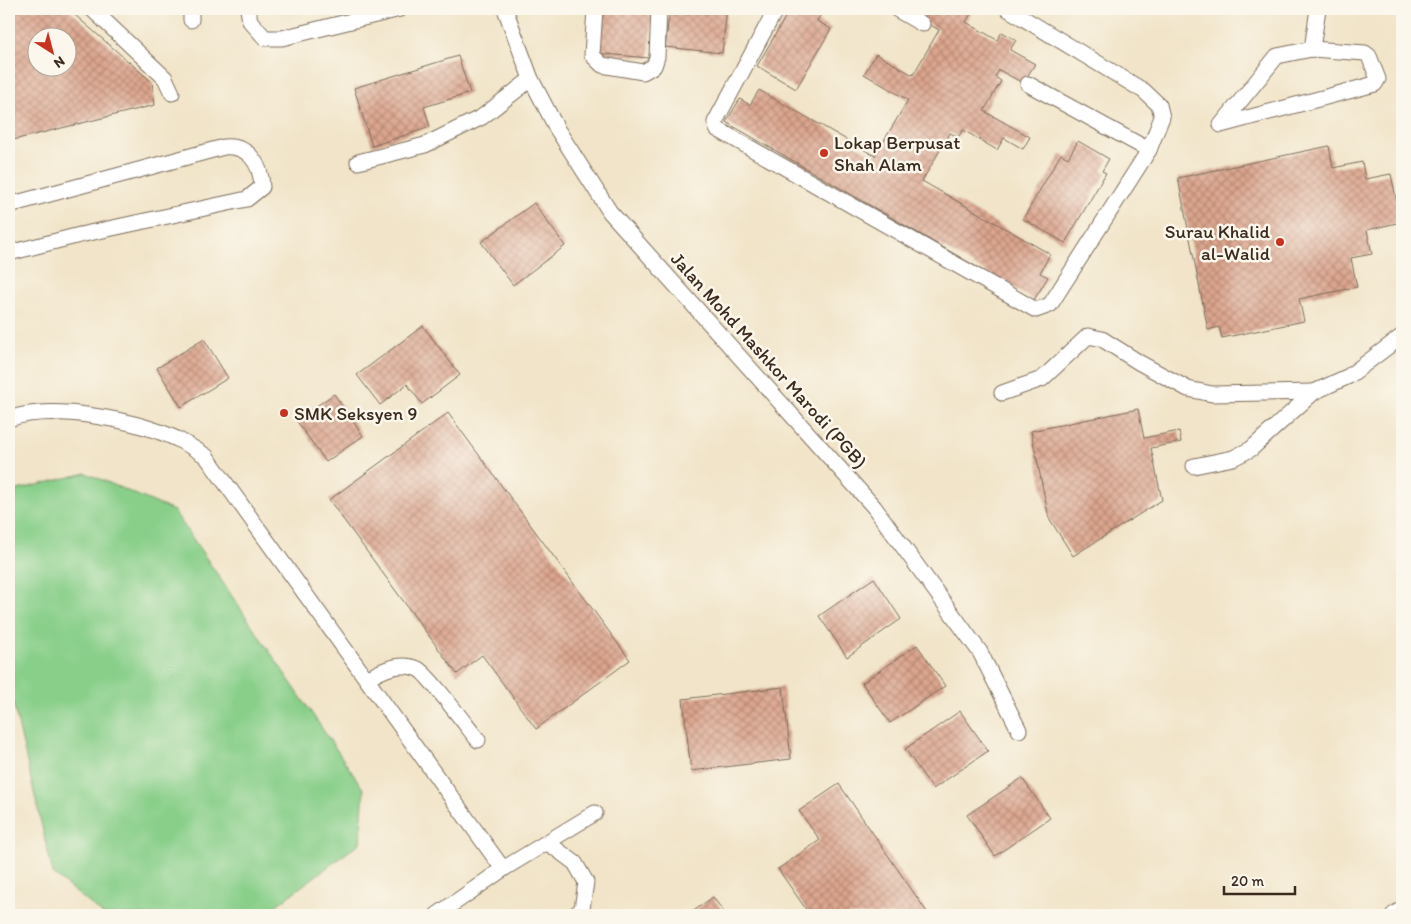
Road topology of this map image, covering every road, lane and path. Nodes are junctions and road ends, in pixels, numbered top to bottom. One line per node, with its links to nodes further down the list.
1 (92, 9): 16 (lane)
2 (248, 9): 3 (lane)
3 (400, 9)
4 (505, 9): 14 (lane, Jalan Mohd Mashkor Marodi (PGB))
5 (595, 9): 6 (lane)
6 (659, 9)
7 (776, 9): 17 (lane)
8 (896, 9): 12 (lane)
9 (1008, 9): 11 (lane)
10 (1318, 9): 13 (lane)
11 (1029, 14): 17 (lane)
12 (922, 24)
13 (1312, 49): 13 (lane)
14 (531, 79): 18 (lane); 27 (lane, Jalan Mohd Mashkor Marodi (PGB))
15 (1028, 84): 17 (lane)
16 (172, 93)
17 (1149, 150)
18 (358, 162)
19 (9, 205): 20 (lane)
20 (9, 253)
21 (1402, 336): 22 (lane)
22 (1314, 392): 23 (lane); 25 (lane)
23 (1002, 393)
24 (9, 419): 26 (lane)
25 (1194, 466)
26 (367, 679): 28 (lane); 31 (lane)
27 (1019, 730)
28 (478, 740)
29 (595, 813): 30 (lane)
30 (548, 843): 31 (lane); 34 (lane)
31 (503, 869): 33 (lane)
32 (1402, 909): 35 (lane)
33 (437, 915)
34 (575, 915)
35 (1393, 915)

